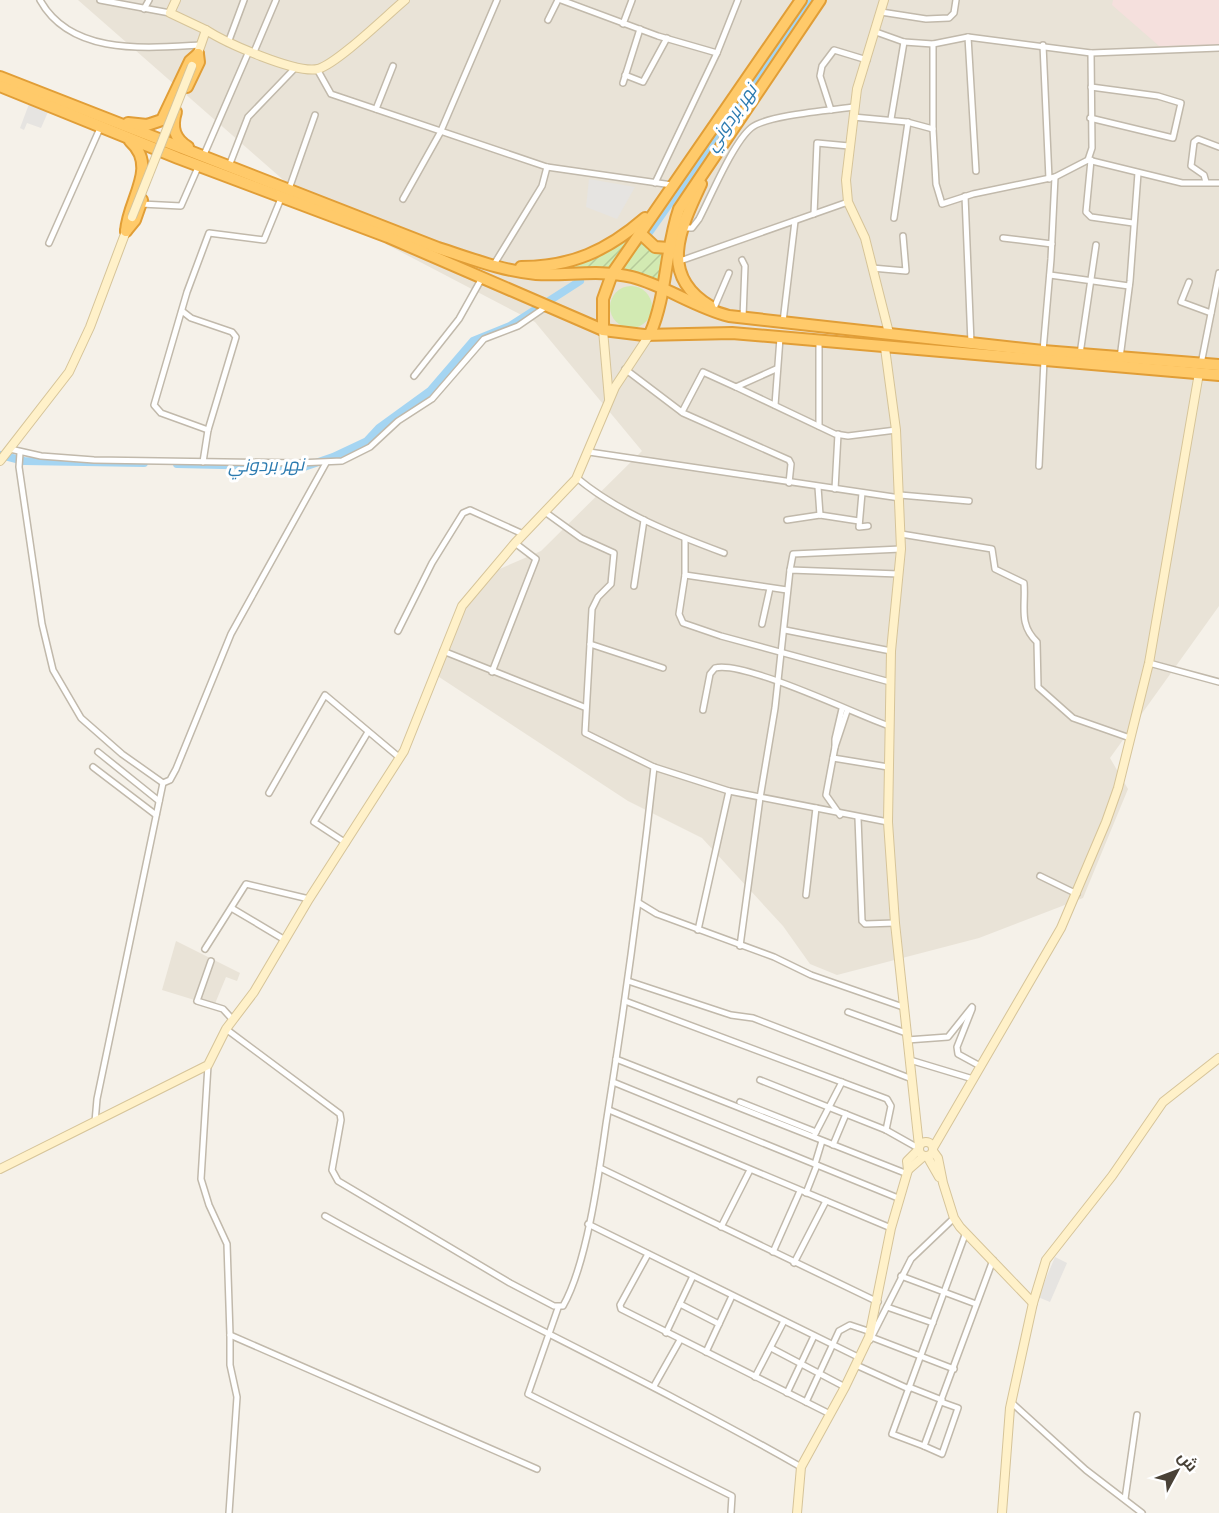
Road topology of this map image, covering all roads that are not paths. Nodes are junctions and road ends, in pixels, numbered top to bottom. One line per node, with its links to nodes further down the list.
1 (40, 0): 31 (street)
2 (100, 0): 16 (street)
3 (149, 0): 16 (street)
4 (176, 0): 18 (street)
5 (244, 0): 27 (street)
6 (276, 0): 32 (street)
7 (405, 0): 38 (street)
8 (497, 0): 56 (street)
9 (559, 0): 19 (street); 20 (street)
10 (632, 0): 20 (street)
11 (738, 0): 33 (street)
12 (801, 0): 73 (highway)
13 (820, 0): 61 (highway)
14 (884, 0): 17 (street)
15 (956, 0): 17 (street)
16 (144, 9): 18 (street)
17 (881, 12): 23 (street)
18 (171, 13): 22 (street)
19 (548, 20)
20 (623, 24): 21 (street)
21 (640, 29): 25 (street); 39 (street)
22 (206, 30): 27 (street); 31 (street)
23 (876, 32): 26 (street); 35 (street)
24 (969, 37): 28 (street); 29 (street); 66 (street)
25 (667, 38): 33 (street); 39 (street)
26 (904, 42): 28 (street); 51 (street)
27 (228, 44): 32 (street)
28 (933, 44): 55 (street)
29 (1043, 45): 34 (street); 68 (street)
30 (1219, 48): 34 (street)
31 (200, 50): 52 (highway); 63 (highway); 83 (street, bridge)
32 (251, 51): 37 (street); 63 (street)
33 (717, 52): 71 (street)
34 (1091, 53): 43 (street)
35 (867, 60): 45 (street); 47 (street)
36 (393, 66): 46 (street)
37 (296, 67): 38 (street); 64 (street)
38 (317, 69): 46 (street)
39 (625, 75): 41 (street)
40 (0, 77): 44 (highway)
41 (623, 83)
42 (0, 86): 44 (highway)
43 (1091, 87): 50 (street); 50 (street)
44 (20, 89): 52 (highway); 54 (highway)
45 (854, 107): 47 (street); 49 (street)
46 (376, 109): 56 (street)
47 (831, 110): 82 (street)
48 (315, 115): 72 (street)
49 (853, 117): 51 (street); 58 (street)
50 (1090, 118): 62 (street)
51 (891, 119): 53 (street)
52 (114, 122): 63 (highway)
53 (909, 122): 55 (street); 79 (street)
54 (101, 126): 57 (highway); 87 (street)
55 (933, 129): 74 (street)
56 (440, 133): 65 (street); 75 (street)
57 (126, 137): 60 (highway); 83 (highway)
58 (849, 146): 76 (street); 78 (street)
59 (1219, 147): 69 (street)
60 (178, 158): 63 (highway); 77 (highway)
61 (712, 158): 82 (highway); 90 (highway)
62 (1089, 160): 67 (street); 68 (street); 81 (street)
63 (201, 161): 64 (highway); 72 (highway); 77 (street)
64 (230, 166): 72 (highway)
65 (547, 167): 71 (street); 93 (street)
66 (976, 171)
67 (1137, 173): 69 (street); 81 (street)
68 (1052, 178): 74 (street); 88 (street)
69 (1206, 182): 70 (street)
70 (1219, 183)
71 (656, 184): 73 (street); 73 (street)
72 (285, 192): 93 (highway); 99 (highway); 107 (street)
73 (666, 194): 84 (highway); 93 (highway)
74 (965, 196): 118 (street)
75 (403, 199)
76 (848, 202): 78 (street); 94 (street)
77 (141, 204): 83 (highway)
78 (814, 214): 80 (street)
79 (894, 218)
80 (795, 220): 92 (street); 110 (street)
81 (1133, 223): 103 (street)
82 (684, 228): 92 (highway)
83 (126, 231): 139 (street)
84 (640, 233): 90 (highway); 97 (highway)
85 (903, 236): 94 (street)
86 (1003, 238): 88 (street)
87 (49, 243)
88 (1052, 244): 98 (street)
89 (1096, 245): 100 (street)
90 (669, 248): 104 (highway)
91 (742, 260): 109 (street)
92 (678, 262): 106 (highway)
93 (495, 267): 97 (highway)
94 (872, 268): 113 (street)
95 (729, 273): 106 (street)
96 (1219, 273): 101 (street)
97 (612, 274): 104 (highway); 111 (highway)
98 (1050, 275): 100 (street); 123 (street)
99 (482, 278): 105 (highway); 130 (street)
100 (1090, 281): 103 (street); 122 (street)
101 (1218, 281): 108 (street)
102 (1190, 282): 108 (street)
103 (1130, 286): 124 (street)
104 (663, 290): 109 (highway); 114 (highway)
105 (541, 303): 111 (highway); 144 (street)
106 (714, 308): 109 (highway)
107 (182, 311): 137 (street); 137 (street)
108 (1211, 313): 126 (street)
109 (741, 317): 110 (highway)
110 (783, 322): 112 (highway)
111 (603, 330): 114 (highway); 132 (street)
112 (872, 332): 113 (highway); 119 (highway)
113 (889, 333): 115 (highway)
114 (650, 334): 116 (highway); 127 (street)
115 (903, 334): 118 (highway); 121 (highway)
116 (780, 338): 117 (highway); 128 (street)
117 (819, 341): 119 (highway); 135 (street)
118 (971, 343): 123 (highway)
119 (870, 347): 120 (highway)
120 (885, 348): 121 (highway); 136 (street)
121 (903, 350): 123 (highway)
122 (1080, 354): 123 (highway); 124 (highway)
123 (1043, 355): 126 (highway); 145 (street)
124 (1120, 358): 126 (highway)
125 (1219, 365): 126 (highway)
126 (1200, 368): 129 (highway); 178 (street)
127 (625, 369): 132 (street); 134 (street)
128 (776, 369): 131 (street); 133 (street)
129 (1219, 375)
130 (414, 376)
131 (736, 387): 133 (street); 134 (street)
132 (609, 400): 140 (street)
133 (775, 405): 135 (street)
134 (682, 412): 147 (street)
135 (819, 426): 138 (street)
136 (896, 429): 138 (street); 151 (street)
137 (208, 430): 143 (street)
138 (838, 434): 149 (street)
139 (6, 450): 141 (street); 142 (street)
140 (589, 452): 146 (street); 147 (street)
141 (20, 455): 143 (street); 196 (street)
142 (0, 461)
143 (203, 462): 144 (street)
144 (326, 463): 196 (street)
145 (1040, 466)
146 (577, 478): 153 (street); 155 (street)
147 (789, 483): 148 (street)
148 (818, 487): 149 (street); 154 (street)
149 (835, 489): 150 (street)
150 (862, 493): 151 (street); 157 (street)
151 (900, 497): 152 (street); 160 (street)
152 (969, 501)
153 (545, 512): 159 (street); 174 (street)
154 (820, 516): 156 (street); 157 (street)
155 (645, 520): 161 (street); 168 (street)
156 (787, 520)
157 (859, 521): 158 (street)
158 (868, 526)
159 (523, 534): 162 (street); 173 (street)
160 (901, 534): 163 (street); 189 (street)
161 (685, 538): 164 (street); 167 (street)
162 (515, 543): 175 (street); 180 (street)
163 (901, 549): 165 (street); 166 (street)
164 (724, 553)
165 (790, 570): 166 (street); 170 (street)
166 (899, 574): 176 (street)
167 (685, 575): 169 (street); 177 (street)
168 (634, 586)
169 (770, 588): 170 (street); 171 (street)
170 (787, 590): 172 (street)
171 (762, 624)
172 (785, 630): 176 (street); 177 (street)
173 (398, 632)
174 (590, 644): 179 (street); 184 (street)
175 (442, 651): 180 (street); 191 (street)
176 (891, 651): 182 (street)
177 (783, 652): 181 (street); 182 (street)
178 (1149, 663): 183 (street); 189 (street)
179 (663, 668)
180 (492, 672): 184 (street)
181 (778, 680): 185 (street); 186 (street); 199 (street)
182 (890, 682): 187 (street)
183 (1219, 682)
184 (585, 707): 194 (street)
185 (703, 710)
186 (845, 710): 187 (street); 192 (street)
187 (889, 726): 195 (street)
188 (368, 732): 191 (street); 198 (street); 206 (street)
189 (1130, 738): 208 (street)
190 (98, 753): 200 (street)
191 (400, 758): 206 (street)
192 (833, 759): 195 (street); 202 (street)
193 (93, 767): 203 (street)
194 (654, 767): 197 (street); 211 (street)
195 (888, 767): 205 (street)
196 (162, 783): 200 (street)
197 (729, 791): 199 (street); 214 (street)
198 (269, 793)
199 (760, 798): 201 (street); 216 (street)
200 (159, 801): 203 (street)
201 (816, 808): 202 (street); 209 (street)
202 (840, 814): 204 (street)
203 (156, 815): 240 (street)
204 (858, 818): 205 (street); 213 (street)
205 (888, 822): 213 (street)
206 (346, 843): 210 (street)
207 (1040, 876): 208 (street)
208 (1077, 894): 230 (street)
209 (806, 895)
210 (309, 899): 212 (street); 215 (street)
211 (639, 903): 214 (street); 219 (street)
212 (233, 909): 215 (street); 217 (street)
213 (895, 923): 221 (street)
214 (698, 930): 216 (street)
215 (285, 940): 223 (street)
216 (740, 946): 221 (street)
217 (206, 949)
218 (211, 961): 223 (street)
219 (628, 981): 220 (street); 231 (street)
220 (625, 1002): 227 (street); 235 (street)
221 (903, 1007): 225 (street)
222 (848, 1012): 225 (street)
223 (233, 1020): 224 (street)
224 (226, 1029): 229 (street); 273 (street)
225 (906, 1036): 228 (street); 230 (street)
226 (1219, 1058): 269 (street)
227 (616, 1059): 234 (street); 242 (street)
228 (910, 1059): 231 (street); 232 (street)
229 (208, 1065): 240 (street); 278 (street)
230 (980, 1066): 232 (street)
231 (912, 1079): 245 (street)
232 (972, 1079): 245 (street)
233 (760, 1080): 237 (street)
234 (613, 1082): 238 (street); 246 (street)
235 (842, 1083): 237 (street); 241 (street)
236 (740, 1102): 242 (street)
237 (828, 1107): 239 (street); 242 (street)
238 (609, 1110): 247 (street); 249 (street)
239 (846, 1114): 241 (street); 244 (street)
240 (95, 1122): 248 (street)
241 (886, 1130): 245 (street)
242 (815, 1135): 243 (street)
243 (822, 1141): 244 (street); 246 (street)
244 (833, 1145): 250 (street)
245 (926, 1149): 250 (street); 255 (street)
246 (816, 1165): 251 (street); 252 (street)
247 (600, 1168): 256 (street); 257 (street)
248 (0, 1169)
249 (750, 1170): 251 (street); 257 (street)
250 (906, 1172): 252 (street)
251 (803, 1192): 253 (street); 260 (street)
252 (898, 1198): 258 (street)
253 (826, 1201): 258 (street); 263 (street)
254 (325, 1215): 279 (street)
255 (954, 1218): 259 (street); 265 (street)
256 (588, 1224): 261 (street); 273 (street)
257 (721, 1227): 260 (street)
258 (891, 1228): 268 (street)
259 (965, 1234): 262 (street); 266 (street)
260 (773, 1252): 263 (street)
261 (648, 1254): 264 (street); 277 (street)
262 (993, 1260): 269 (street); 271 (street)
263 (794, 1263): 268 (street)
264 (693, 1276): 267 (street); 270 (street)
265 (901, 1276): 266 (street); 272 (street)
266 (944, 1292): 271 (street); 275 (street)
267 (732, 1296): 274 (street); 276 (street)
268 (878, 1302): 281 (street)
269 (1033, 1303): 298 (street)
270 (680, 1304): 276 (street); 277 (street)
271 (976, 1304): 289 (street)
272 (887, 1307): 275 (street); 281 (street)
273 (558, 1308): 279 (street)
274 (784, 1321): 280 (street); 284 (street)
275 (933, 1323): 286 (street)
276 (718, 1324): 285 (street)
277 (666, 1333): 282 (street)
278 (231, 1335): 303 (street); 306 (street)
279 (548, 1335): 292 (street); 305 (street)
280 (814, 1336): 283 (street); 288 (street)
281 (870, 1337): 283 (street); 286 (street); 287 (street)
282 (680, 1340): 285 (street); 292 (street)
283 (834, 1346): 287 (street); 290 (street)
284 (771, 1348): 288 (street); 291 (street)
285 (706, 1352): 291 (street)
286 (920, 1356): 289 (street); 294 (street)
287 (858, 1361): 293 (street); 294 (street)
288 (801, 1364): 290 (street); 295 (street)
289 (954, 1369): 296 (street)
290 (820, 1374): 293 (street); 297 (street)
291 (755, 1377): 295 (street)
292 (654, 1386): 302 (street)
293 (845, 1387): 299 (street)
294 (909, 1388): 296 (street); 301 (street)
295 (787, 1393): 297 (street)
296 (942, 1401): 301 (street); 301 (street)
297 (806, 1402): 299 (street)
298 (1011, 1402): 304 (street); 308 (street)
299 (830, 1414): 302 (street)
300 (1137, 1415): 304 (street)
301 (924, 1446)
302 (801, 1467): 307 (street)
303 (537, 1469)
304 (1125, 1499): 309 (street)
305 (731, 1512)
306 (229, 1513)
307 (797, 1513)
308 (1002, 1513)
309 (1142, 1513)

